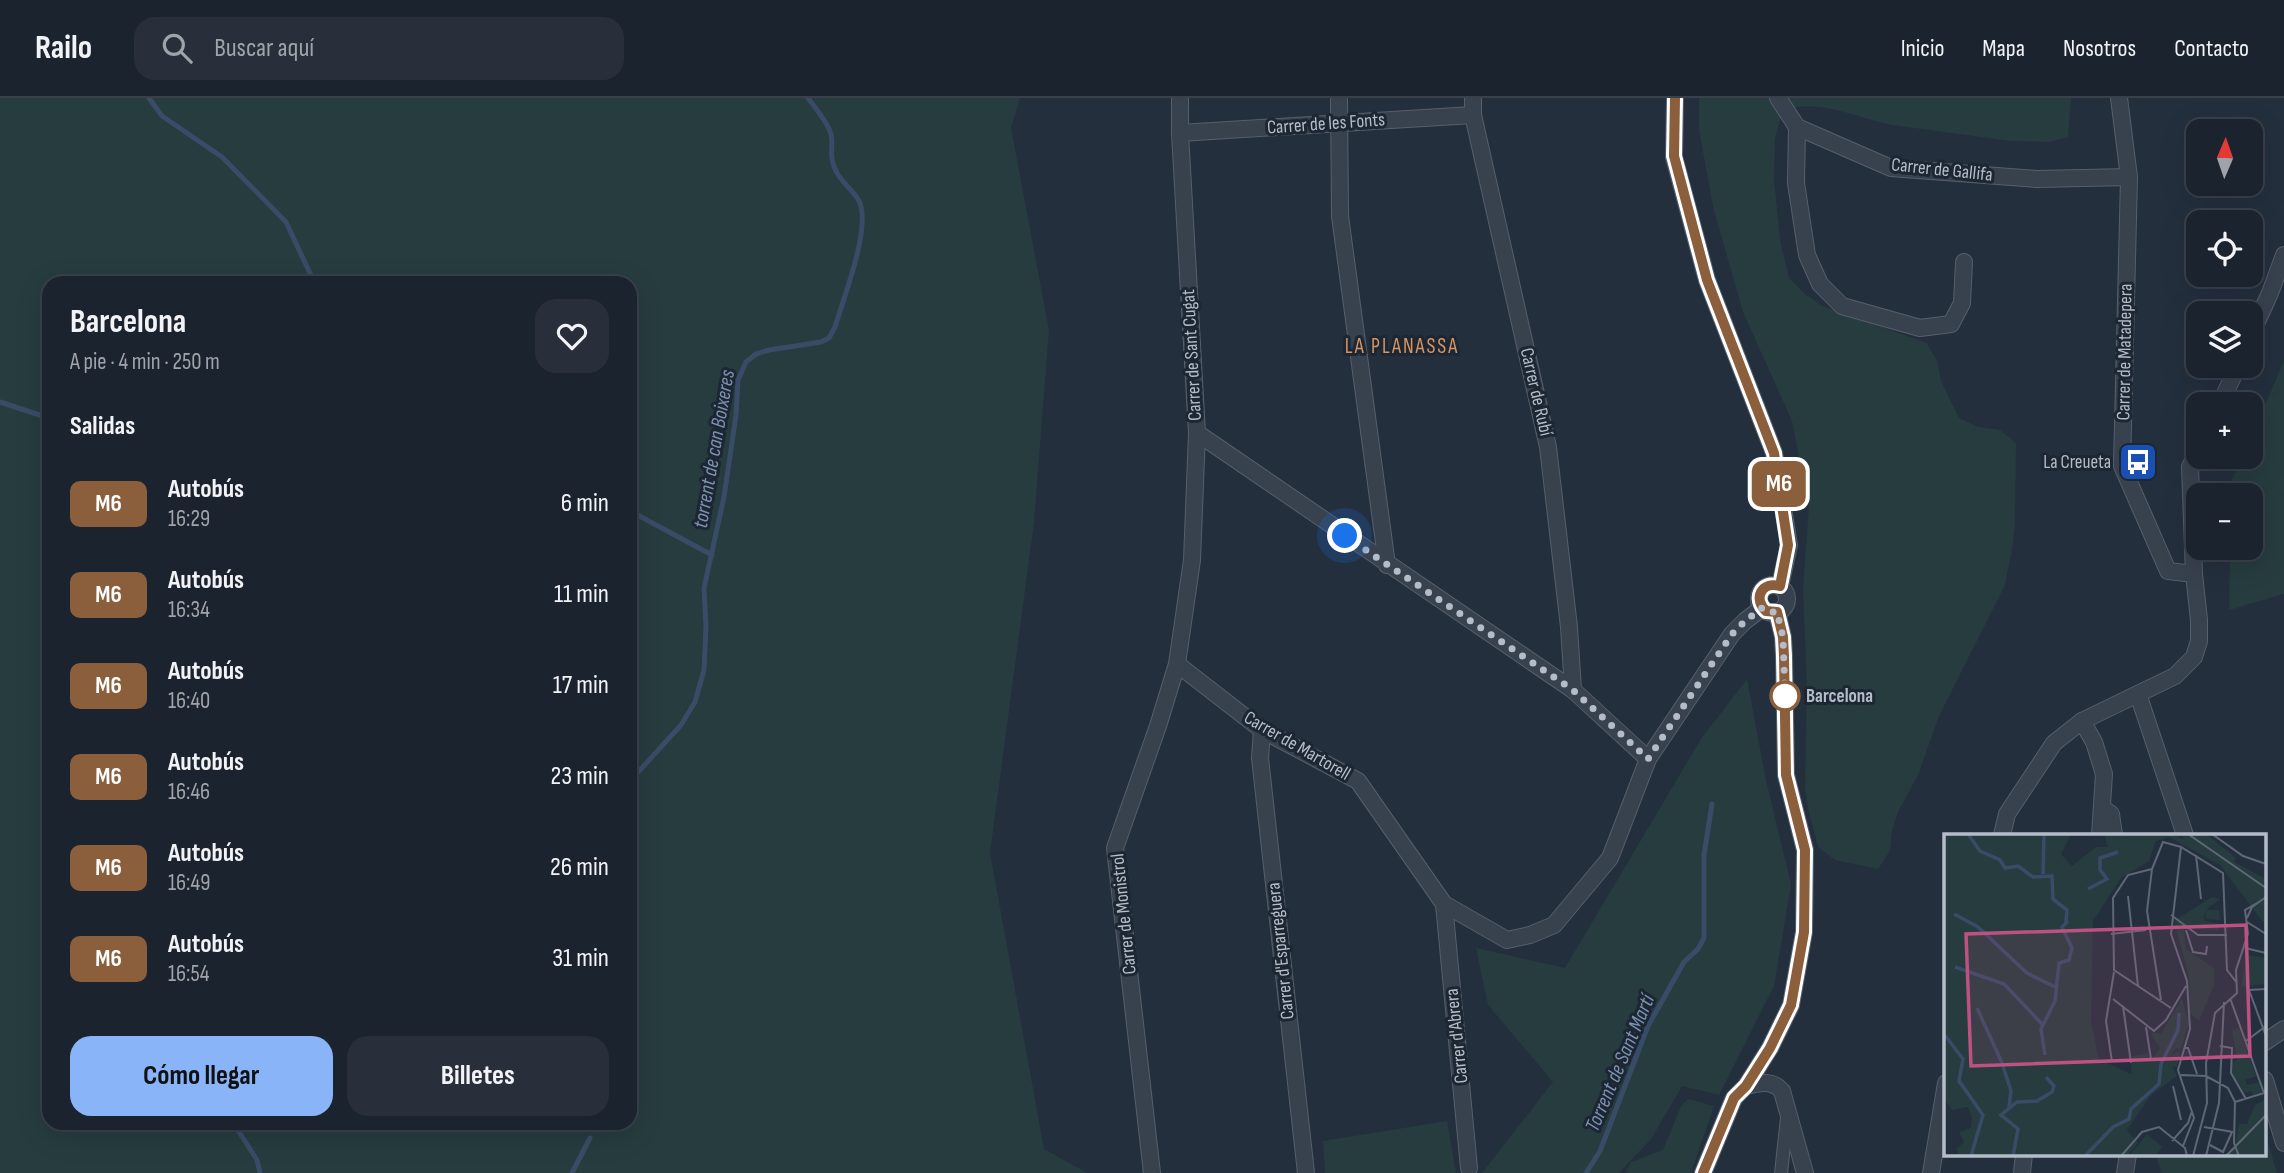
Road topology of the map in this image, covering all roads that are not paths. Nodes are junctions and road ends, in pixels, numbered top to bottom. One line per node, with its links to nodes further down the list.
1 (1181, 98): 10 (street, Carrer de Sant Cugat)
2 (1339, 98): 8 (street)
3 (1474, 98): 7 (street, Carrer de Rubí)
4 (1675, 98): 20 (street)
5 (1778, 98): 9 (street)
6 (2119, 98): 11 (street, Carrer de Matadepera)
7 (1473, 115): 8 (street, Carrer de les Fonts); 23 (street, Carrer de Rubí)
8 (1340, 123): 10 (street, Carrer de les Fonts); 18 (street)
9 (1797, 127): 11 (street, Carrer de Gallifa); 13 (street)
10 (1180, 134): 16 (street, Carrer de Sant Cugat)
11 (2129, 177): 19 (street, Carrer de Matadepera)
12 (2284, 255): 14 (street)
13 (1964, 262)
14 (2277, 296): 15 (street)
15 (2263, 318)
16 (1197, 433): 18 (street, Carrer de Sant Cugat); 22 (street)
17 (2190, 469): 19 (street)
18 (1387, 565): 23 (street, Carrer de Sant Cugat)
19 (2194, 573): 24 (street)
20 (1780, 586): 21 (street); 21 (street)
21 (1770, 610): 27 (street); 36 (street)
22 (1177, 664): 26 (street, Carrer de Martorell); 44 (street, Carrer de Monistrol)
23 (1573, 690): 27 (street, Carrer de Sant Cugat)
24 (2138, 694): 25 (street); 32 (street)
25 (2081, 721): 28 (street); 29 (street)
26 (1262, 730): 33 (street, Carrer de Martorell); 45 (street, Carrer d'Esparreguera)
27 (1648, 759): 33 (street, Carrer de Martorell)
28 (2102, 808): 30 (street); 31 (street)
29 (2002, 834)
30 (2100, 834)
31 (2114, 834)
32 (2185, 834)
33 (1444, 904): 43 (street, Carrer d'Abrera)
34 (2284, 1029): 35 (street)
35 (2266, 1041)
36 (1770, 1048): 38 (street); 39 (street)
37 (2266, 1083): 42 (street)
38 (1777, 1084): 39 (street); 41 (street)
39 (1746, 1086): 46 (street)
40 (1944, 1095): 49 (street)
41 (1788, 1107): 47 (street); 48 (street)
42 (2284, 1143)
43 (1469, 1168)
44 (1152, 1173)
45 (1306, 1173)
46 (1703, 1173)
47 (1781, 1173)
48 (1805, 1173)
49 (1931, 1173)

